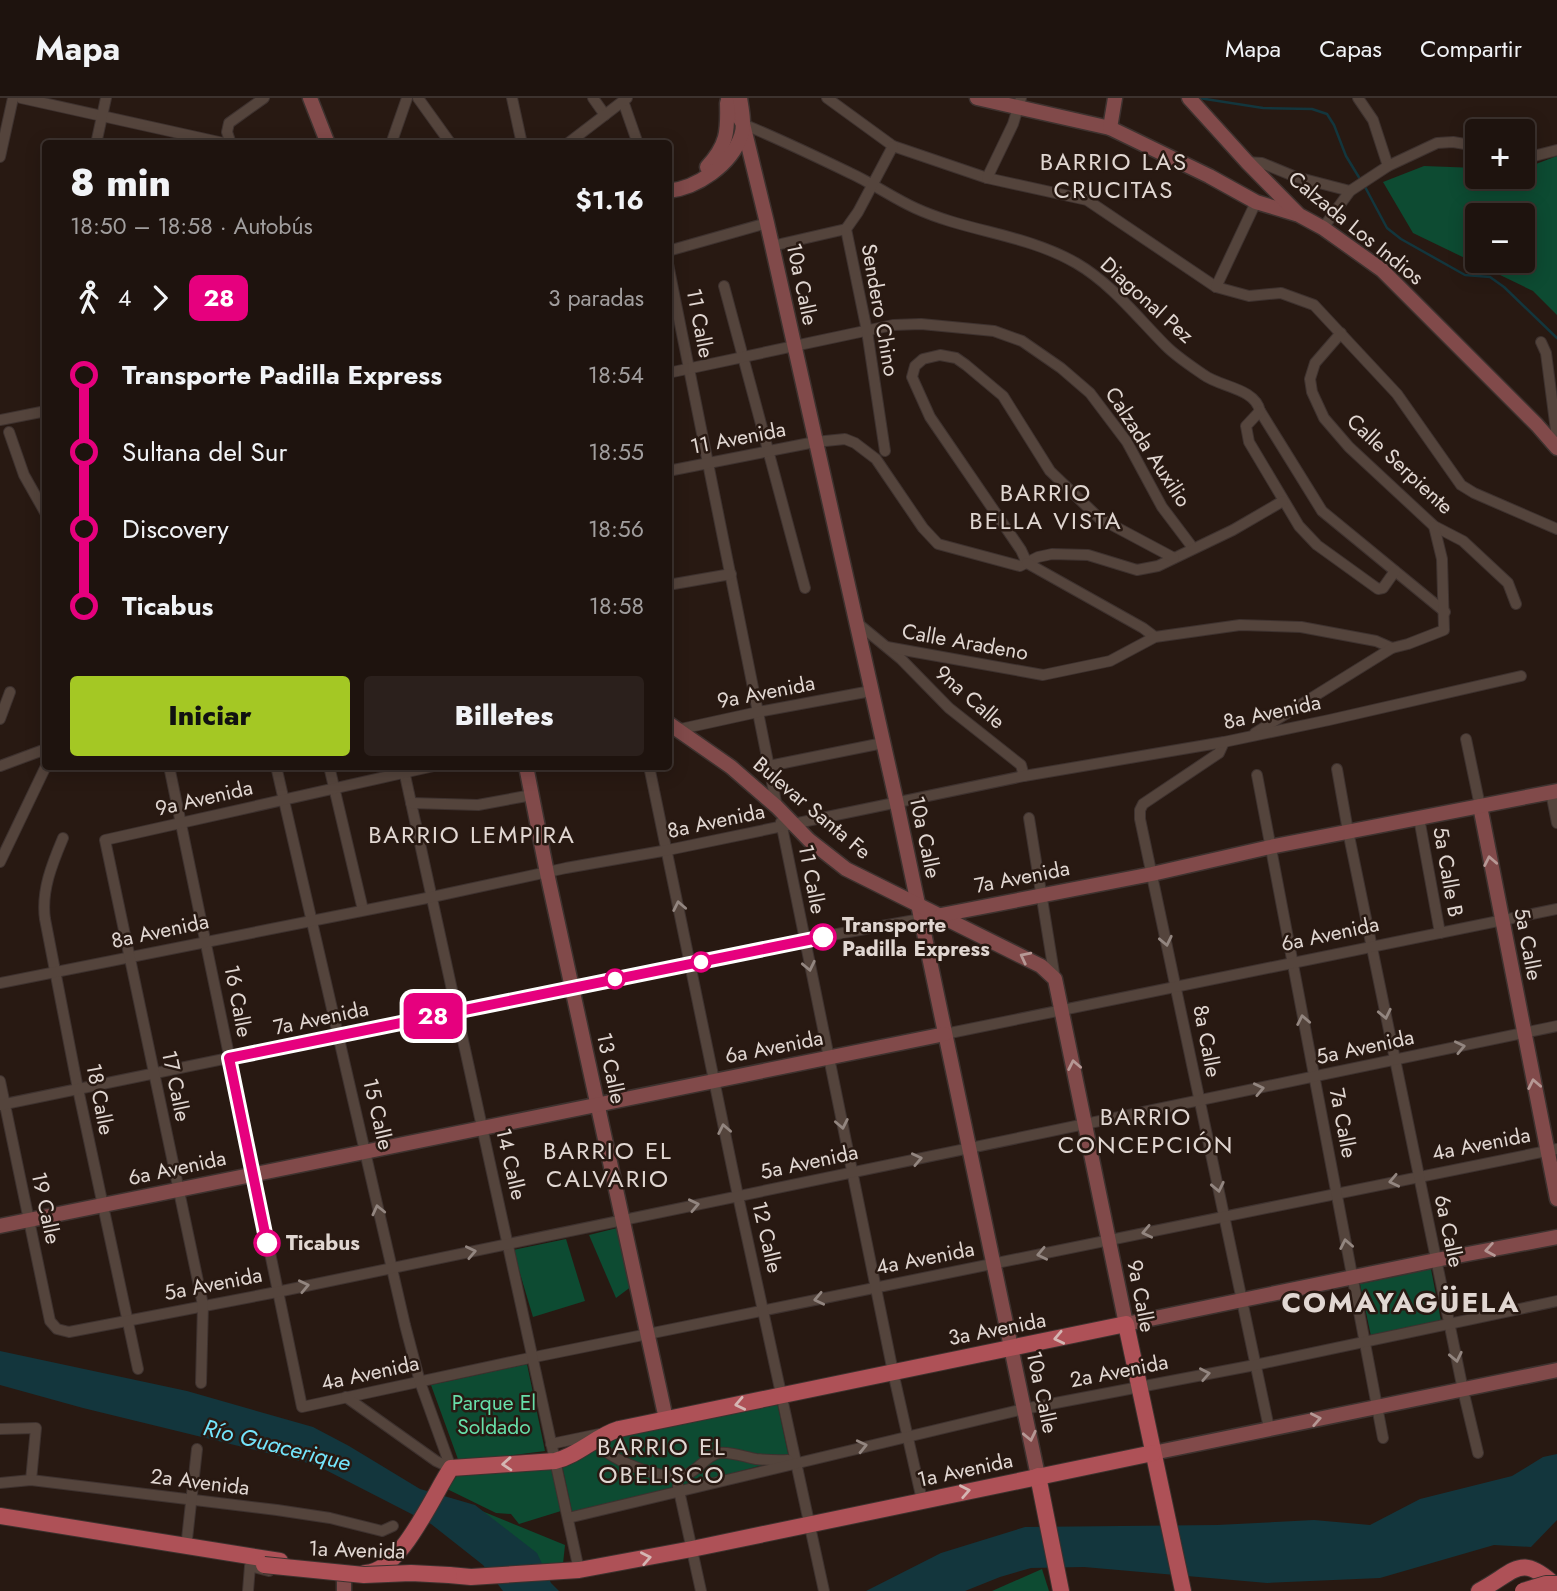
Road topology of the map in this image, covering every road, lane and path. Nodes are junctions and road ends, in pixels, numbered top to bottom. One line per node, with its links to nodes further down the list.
1 (13, 98): 36 (street)
2 (21, 98): 20 (street)
3 (106, 98): 20 (street)
4 (264, 98): 25 (street)
5 (310, 98): 26 (street)
6 (407, 98): 27 (street)
7 (418, 98): 28 (street)
8 (512, 98): 29 (street)
9 (593, 98): 19 (street)
10 (727, 98): 21 (street, 10a Calle); 40 (street)
11 (740, 98): 21 (street)
12 (827, 98): 33 (street)
13 (977, 98): 18 (street)
14 (1115, 98): 22 (street)
15 (1189, 98): 37 (street, Calzada Los Indios)
16 (1358, 98): 38 (street)
17 (625, 99): 19 (street); 31 (street)
18 (1020, 103): 22 (street); 39 (street)
19 (605, 115): 30 (street)
20 (102, 116): 23 (street); 24 (street)
21 (743, 124): 41 (street, Diagonal Pez); 42 (street); 46 (street, 10a Calle)
22 (1110, 128): 44 (street)
23 (180, 139)
24 (97, 140)
25 (228, 140)
26 (326, 140)
27 (392, 140)
28 (448, 140)
29 (521, 140)
30 (572, 140)
31 (637, 140)
32 (1465, 144): 38 (street)
33 (893, 146): 39 (street); 41 (street, Sendero Chino)
34 (1557, 150): 35 (street)
35 (1535, 156)
36 (0, 157)
37 (1247, 163): 43 (street); 45 (street, Calzada Los Indios)
38 (1388, 166): 43 (street)
39 (987, 178): 53 (street)
40 (672, 182)
41 (873, 185): 48 (street, Sendero Chino); 61 (street, Diagonal Pez)
42 (672, 190)
43 (1350, 191): 47 (street)
44 (1256, 202): 45 (street); 53 (street)
45 (1299, 215): 47 (street, Calzada Los Indios)
46 (767, 223): 49 (street, 10a Calle); 50 (street)
47 (1323, 228): 68 (street, Calzada Los Indios)
48 (846, 229): 49 (street); 54 (street, Sendero Chino)
49 (772, 246): 57 (street, 10a Calle)
50 (672, 250)
51 (672, 284): 59 (street, 11 Calle)
52 (724, 286): 58 (street)
53 (1216, 287): 55 (street)
54 (867, 331): 57 (street, Calzada Auxilio); 70 (street, Sendero Chino); 77 (street, Calzada Auxilio)
55 (1341, 333): 75 (street, Calle Serpiente); 76 (street)
56 (1541, 342): 64 (street)
57 (794, 346): 58 (street, Calzada Auxilio); 67 (street, 10a Calle)
58 (744, 357): 59 (street, Calzada Auxilio); 69 (street)
59 (689, 368): 60 (street, Calzada Auxilio); 71 (street, 11 Calle)
60 (672, 372)
61 (1260, 411): 73 (street); 80 (street, Diagonal Pez)
62 (42, 417): 63 (street)
63 (0, 420)
64 (1555, 423): 66 (street)
65 (9, 432): 74 (street)
66 (1557, 438)
67 (816, 442): 69 (street, 11 Avenida); 79 (street, 11 Avenida); 86 (street, 10a Calle)
68 (1557, 448)
69 (769, 451): 71 (street, 11 Avenida); 83 (street)
70 (885, 451)
71 (708, 463): 72 (street, 11 Avenida); 81 (street, 11 Calle)
72 (672, 470)
73 (1283, 501): 77 (street); 80 (street)
74 (42, 506)
75 (1434, 526): 84 (street, Calle Serpiente); 85 (street)
76 (1557, 529)
77 (1193, 548): 78 (street)
78 (1174, 558): 79 (street); 79 (street)
79 (1027, 564): 87 (street)
80 (1395, 570): 85 (street, Diagonal Pez)
81 (731, 574): 82 (street); 93 (street, 11 Calle)
82 (672, 584)
83 (805, 587)
84 (1516, 604)
85 (1445, 612): 89 (street)
86 (855, 622): 88 (street, 9na Calle); 91 (street, 10a Calle)
87 (1155, 637): 88 (street, Calle Aradeno); 89 (street, Calle Aradeno)
88 (887, 647): 112 (street, 9na Calle)
89 (1392, 648): 96 (street)
90 (1521, 676): 96 (street, 8a Avenida)
91 (871, 691): 93 (street, 9a Avenida); 99 (street, 10a Calle)
92 (10, 692): 94 (street)
93 (758, 712): 95 (street, 9a Avenida); 102 (street, 11 Calle)
94 (0, 719)
95 (673, 728): 120 (street, Bulevar Santa Fe)
96 (1250, 736): 98 (street, 8a Avenida)
97 (1466, 739): 119 (street, 5a Calle)
98 (1224, 742): 112 (street, 8a Avenida); 133 (street, 8a Calle)
99 (883, 743): 102 (street); 118 (street, 10a Calle)
100 (42, 750): 101 (street)
101 (0, 766)
102 (769, 766): 120 (street, 11 Calle)
103 (1337, 769): 126 (street, 6a Calle)
104 (44, 770): 131 (street)
105 (170, 770): 123 (street, 16 Calle)
106 (277, 770): 116 (street, 15 Calle)
107 (330, 770): 113 (street)
108 (404, 770): 113 (street, 9a Avenida); 117 (street, 14 Calle)
109 (527, 770): 115 (street, 13 Calle)
110 (650, 770): 130 (street, 12 Calle)
111 (1257, 775): 129 (street, 7a Calle)
112 (1024, 776): 118 (street, 8a Avenida)
113 (334, 789): 116 (street, 9a Avenida); 137 (street)
114 (1554, 791): 119 (street, 7a Avenida); 124 (street)
115 (532, 795): 117 (street); 132 (street, 13 Calle)
116 (284, 800): 123 (street, 9a Avenida); 140 (street, 15 Calle)
117 (411, 803): 135 (street, 14 Calle)
118 (897, 804): 125 (street, 8a Avenida); 138 (street, 10a Calle)
119 (1480, 806): 122 (street, 7a Avenida); 141 (street, 5a Calle, one-way to 119)
120 (777, 807): 125 (street, Bulevar Santa Fe)
121 (1029, 818): 134 (street)
122 (1419, 818): 126 (street, 7a Avenida); 142 (street, 5a Calle B)
123 (181, 823): 128 (street, 9a Avenida); 144 (street, 16 Calle)
124 (1557, 823)
125 (788, 825): 130 (street, 8a Avenida); 138 (street, Bulevar Santa Fe); 143 (street, 11 Calle)
126 (1348, 831): 129 (street, 7a Avenida); 145 (street, 6a Calle)
127 (63, 838): 149 (street, 18 Calle)
128 (105, 840): 146 (street, 17 Calle)
129 (1270, 847): 133 (street, 7a Avenida); 148 (street, 7a Calle)
130 (668, 850): 132 (street, 8a Avenida); 147 (street, 12 Calle, one-way to 130)
131 (1, 857)
132 (547, 873): 135 (street, 8a Avenida); 153 (street, 13 Calle)
133 (1152, 874): 134 (street, 7a Avenida); 152 (street, 8a Calle, one-way to 152)
134 (1042, 894): 139 (street, 7a Avenida); 150 (street)
135 (432, 897): 137 (street, 8a Avenida); 155 (street, 14 Calle)
136 (1557, 909): 141 (street, 6a Avenida)
137 (363, 910): 140 (street, 8a Avenida)
138 (920, 911): 139 (street, Bulevar Santa Fe); 143 (street, 7a Avenida); 158 (street, 10a Calle)
139 (942, 915): 150 (street, Bulevar Santa Fe, one-way to 139)
140 (312, 920): 144 (street, 8a Avenida); 159 (street, 15 Calle)
141 (1502, 920): 142 (street, 6a Avenida); 157 (street, 5a Calle)
142 (1440, 933): 145 (street, 6a Avenida)
143 (804, 940): 147 (street, 7a Avenida); 160 (street, 11 Calle, one-way to 160)
144 (206, 942): 146 (street, 8a Avenida); 161 (street, 16 Calle)
145 (1371, 947): 148 (street, 6a Avenida); 162 (street, 6a Calle, one-way to 162)
146 (131, 956): 149 (street, 8a Avenida); 163 (street, 17 Calle)
147 (691, 964): 153 (street, 7a Avenida); 165 (street, 12 Calle)
148 (1292, 964): 152 (street, 6a Avenida); 164 (street, 7a Calle, one-way to 148)
149 (57, 974): 151 (street, 8a Avenida); 167 (street, 18 Calle)
150 (1055, 979): 154 (street)
151 (0, 983)
152 (1176, 987): 154 (street, 6a Avenida); 168 (street, 8a Calle)
153 (572, 988): 155 (street, 7a Avenida); 170 (street, 13 Calle)
154 (1063, 1008): 158 (street, 6a Avenida); 171 (street, 9a Calle, one-way to 154)
155 (457, 1012): 159 (street, 7a Avenida); 172 (street, 14 Calle)
156 (1557, 1026): 157 (street, 5a Avenida)
157 (1524, 1033): 162 (street, 5a Avenida, one-way to 157); 174 (street, 5a Calle, one-way to 157)
158 (945, 1034): 160 (street, 6a Avenida); 173 (street, 10a Calle)
159 (339, 1035): 161 (street, 7a Avenida); 175 (street, 15 Calle)
160 (829, 1057): 165 (street, 6a Avenida); 176 (street, 11 Calle, one-way to 176)
161 (229, 1058): 163 (street, 7a Avenida); 177 (street, 16 Calle)
162 (1395, 1061): 164 (street, 5a Avenida); 178 (street, 6a Calle)
163 (154, 1073): 167 (street, 7a Avenida); 179 (street, 17 Calle)
164 (1314, 1077): 168 (street, 5a Avenida, one-way to 164); 180 (street, 7a Calle)
165 (715, 1080): 170 (street, 6a Avenida); 181 (street, 12 Calle, one-way to 165)
166 (0, 1081): 169 (street, 19 Calle)
167 (78, 1089): 169 (street, 7a Avenida); 183 (street, 18 Calle)
168 (1199, 1101): 171 (street, 5a Avenida); 184 (street, 8a Calle, one-way to 184)
169 (2, 1104): 185 (street, 19 Calle)
170 (597, 1104): 172 (street, 6a Avenida); 186 (street, 13 Calle)
171 (1086, 1124): 173 (street, 5a Avenida); 189 (street, 9a Calle)
172 (483, 1127): 175 (street, 6a Avenida); 190 (street, 14 Calle)
173 (969, 1149): 176 (street, 5a Avenida, one-way to 173); 192 (street, 10a Calle)
174 (1552, 1150): 178 (street, 4a Avenida); 182 (street, 5a Calle)
175 (365, 1151): 177 (street, 6a Avenida); 193 (street, 15 Calle, one-way to 175)
176 (852, 1173): 181 (street, 5a Avenida); 195 (street, 11 Calle)
177 (253, 1174): 179 (street, 6a Avenida); 196 (street, 16 Calle)
178 (1418, 1176): 180 (street, 4a Avenida, one-way to 180); 191 (street, 6a Calle)
179 (178, 1190): 183 (street, 6a Avenida); 199 (street, 17 Calle)
180 (1337, 1194): 184 (street, 4a Avenida); 194 (street, 7a Calle, one-way to 180)
181 (738, 1196): 186 (street, 5a Avenida, one-way to 181); 200 (street, 12 Calle)
182 (1557, 1199)
183 (102, 1205): 185 (street, 6a Avenida); 201 (street, 18 Calle)
184 (1224, 1216): 189 (street, 4a Avenida, one-way to 189); 197 (street, 8a Calle)
185 (28, 1220): 187 (street, 6a Avenida); 204 (street, 19 Calle)
186 (622, 1220): 190 (street, 5a Avenida); 205 (street, 13 Calle)
187 (0, 1226)
188 (1557, 1237): 191 (street, 3a Avenida, one-way to 191)
189 (1109, 1240): 192 (street, 4a Avenida, one-way to 192); 203 (street, 9a Calle)
190 (509, 1244): 193 (street, 5a Avenida, one-way to 190); 208 (street, 14 Calle)
191 (1436, 1260): 194 (street, 3a Avenida); 202 (street, 6a Calle)
192 (993, 1264): 195 (street, 4a Avenida); 207 (street, 10a Calle)
193 (392, 1268): 196 (street, 5a Avenida, one-way to 193); 213 (street, 15 Calle)
194 (1353, 1278): 197 (street, 3a Avenida); 206 (street, 7a Calle)
195 (876, 1288): 200 (street, 4a Avenida, one-way to 200); 212 (street, 11 Calle)
196 (277, 1292): 199 (street, 5a Avenida); 219 (street, 16 Calle)
197 (1242, 1299): 203 (street, 3a Avenida); 209 (street, 8a Calle)
198 (1557, 1301): 202 (street, 2a Avenida)
199 (203, 1305): 201 (street, 5a Avenida); 214 (street, 17 Calle)
200 (764, 1311): 205 (street, 4a Avenida); 217 (street, 12 Calle)
201 (127, 1320): 204 (street, 5a Avenida); 210 (street, 18 Calle)
202 (1449, 1323): 206 (street, 2a Avenida); 216 (street, 6a Calle, one-way to 216)
203 (1126, 1324): 207 (main road, 3a Avenida, one-way to 207); 215 (main road, 9a Calle)
204 (69, 1332)
205 (647, 1335): 208 (street, 4a Avenida); 222 (street, 13 Calle)
206 (1365, 1342): 209 (street, 2a Avenida); 220 (street, 7a Calle)
207 (1011, 1349): 212 (main road, 3a Avenida); 221 (street, 10a Calle)
208 (531, 1358): 213 (street, 4a Avenida); 228 (street, 14 Calle)
209 (1255, 1365): 215 (street, 2a Avenida, one-way to 209); 223 (street, 8a Calle)
210 (138, 1369)
211 (1557, 1370): 216 (street, 1a Avenida)
212 (893, 1372): 217 (main road, 3a Avenida); 225 (street, 11 Calle)
213 (420, 1382): 218 (street, 4a Avenida); 234 (street, 15 Calle)
214 (201, 1383)
215 (1139, 1387): 221 (street, 2a Avenida); 230 (main road, 9a Calle)
216 (1463, 1390): 220 (street, 1a Avenida); 231 (street, 6a Calle)
217 (783, 1395): 222 (main road, 3a Avenida, one-way to 222); 233 (street, 12 Calle)
218 (346, 1397): 219 (street, 4a Avenida); 234 (street)
219 (302, 1407)
220 (1378, 1407): 223 (street, 1a Avenida, one-way to 220); 227 (street, 7a Calle)
221 (1024, 1409): 225 (street, 2a Avenida); 235 (street, 10a Calle, one-way to 235)
222 (666, 1419): 226 (main road, 3a Avenida)
223 (1269, 1428): 230 (street, 1a Avenida)
224 (0, 1429): 237 (street)
225 (907, 1436): 233 (street, 2a Avenida, one-way to 225); 241 (street, 11 Calle)
226 (593, 1438): 228 (street); 232 (main road, 3a Avenida); 236 (street)
227 (1383, 1438)
228 (551, 1444): 232 (street, 14 Calle)
229 (197, 1449): 240 (street)
230 (1153, 1453): 235 (main road, 1a Avenida); 260 (main road, 9a Calle)
231 (1478, 1453)
232 (555, 1461): 234 (main road, 3a Avenida, one-way to 234); 243 (street, 14 Calle)
233 (796, 1461): 236 (street); 239 (street, 2a Avenida); 244 (street, 12 Calle)
234 (447, 1473): 250 (main road)
235 (1038, 1476): 241 (main road, 1a Avenida, one-way to 235); 259 (main road, 10a Calle)
236 (676, 1477): 239 (street)
237 (31, 1480): 238 (street, 2a Avenida); 240 (street, 2a Avenida)
238 (0, 1483)
239 (680, 1491): 243 (street, 2a Avenida); 248 (street)
240 (191, 1500): 246 (street, 2a Avenida); 247 (street)
241 (922, 1500): 244 (main road, 1a Avenida)
242 (0, 1517): 247 (main road)
243 (568, 1518): 251 (street, 14 Calle)
244 (809, 1524): 248 (main road, 1a Avenida); 258 (street, 12 Calle)
245 (0, 1526): 249 (main road, 1a Avenida)
246 (393, 1526)
247 (186, 1548): 250 (main road)
248 (692, 1549): 251 (main road, 1a Avenida, one-way to 248); 257 (street)
249 (257, 1565): 253 (main road, 1a Avenida, bridge); 254 (street, 1a Avenida); 256 (street)
250 (387, 1565): 254 (main road)
251 (575, 1571): 253 (main road, 1a Avenida)
252 (1550, 1575): 255 (main road); 261 (main road)
253 (461, 1580): 254 (street, 1a Avenida)
254 (344, 1585)
255 (1557, 1586): 263 (main road, bridge)
256 (248, 1591)
257 (701, 1591)
258 (824, 1591)
259 (1061, 1591)
260 (1183, 1591)
261 (1479, 1591)
262 (1493, 1591): 264 (main road)
263 (1523, 1591)
264 (1545, 1591)

